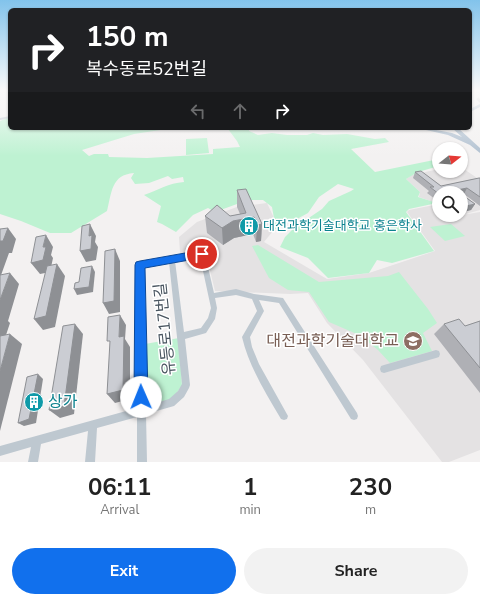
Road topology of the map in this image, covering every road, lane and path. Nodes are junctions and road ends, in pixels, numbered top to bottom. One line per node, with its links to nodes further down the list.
1 (432, 130): 3 (main road)
2 (456, 130): 3 (main road)
3 (470, 143): 4 (main road)
4 (480, 152)
5 (172, 260): 6 (street); 8 (street, 유등로17번길); 11 (street)
6 (212, 296): 7 (street); 8 (street)
7 (254, 297): 12 (street); 13 (street)
8 (182, 336): 11 (street, 유등로17번길)
9 (436, 354): 10 (street)
10 (384, 369)
11 (141, 412): 14 (street, 유등로17번길); 19 (street)
12 (284, 416)
13 (354, 416)
14 (93, 425): 15 (street, 유등로17번길); 18 (street)
15 (37, 441): 16 (street, 유등로17번길); 17 (street)
16 (0, 451)
17 (33, 462)
18 (90, 462)
19 (142, 462)

